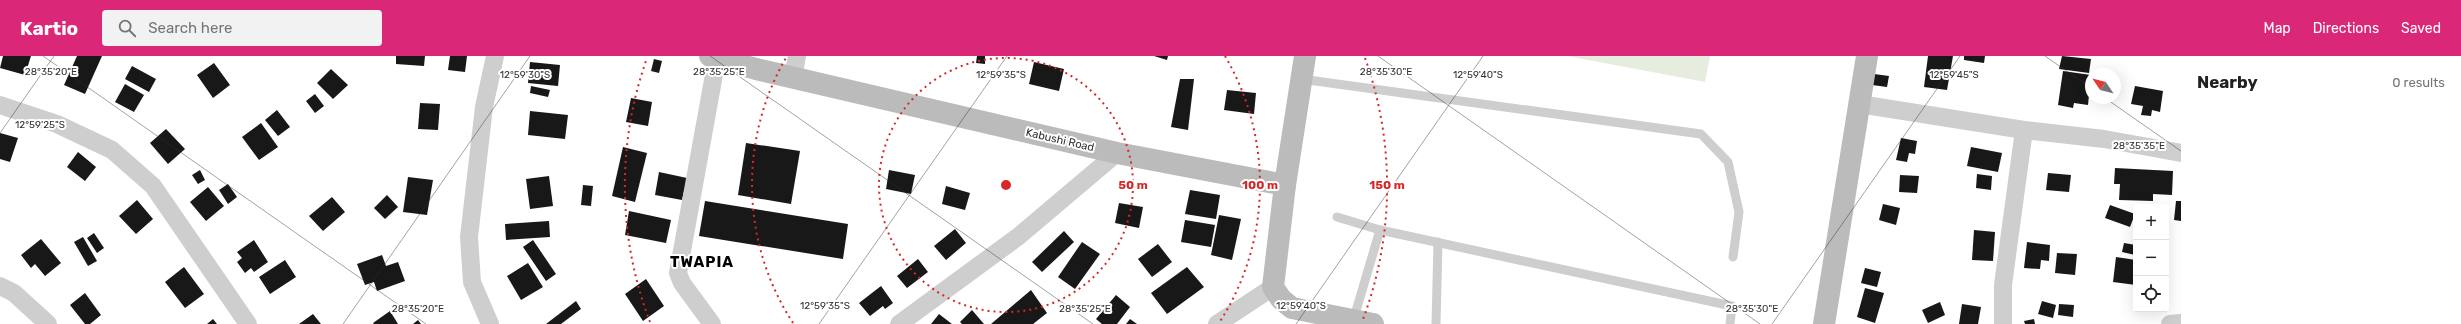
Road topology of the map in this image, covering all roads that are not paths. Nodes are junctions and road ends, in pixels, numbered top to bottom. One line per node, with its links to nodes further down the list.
1 (496, 56): 24 (street)
2 (797, 56): 6 (street)
3 (1305, 56): 7 (main road)
4 (1867, 56): 8 (main road)
5 (714, 57): 6 (main road, Kabushi Road); 25 (street)
6 (793, 78): 11 (main road, Kabushi Road)
7 (1301, 79): 13 (main road); 17 (lane)
8 (1859, 104): 10 (street); 30 (main road)
9 (0, 105): 23 (street)
10 (2024, 130): 12 (street); 31 (street)
11 (1117, 153): 13 (main road, Kabushi Road); 26 (street)
12 (2181, 153)
13 (1285, 185): 19 (main road)
14 (1337, 217): 15 (lane)
15 (1380, 230): 16 (lane); 20 (lane)
16 (1438, 242): 28 (lane); 29 (lane)
17 (1733, 257)
18 (0, 286): 22 (street)
19 (1273, 287): 20 (main road); 27 (street)
20 (1363, 322)
21 (2181, 323): 32 (street)
22 (48, 324)
23 (248, 324)
24 (490, 324)
25 (712, 324)
26 (898, 324)
27 (1217, 324)
28 (1436, 324)
29 (1730, 324)
30 (1824, 324)
31 (2002, 324)
32 (2170, 324)

